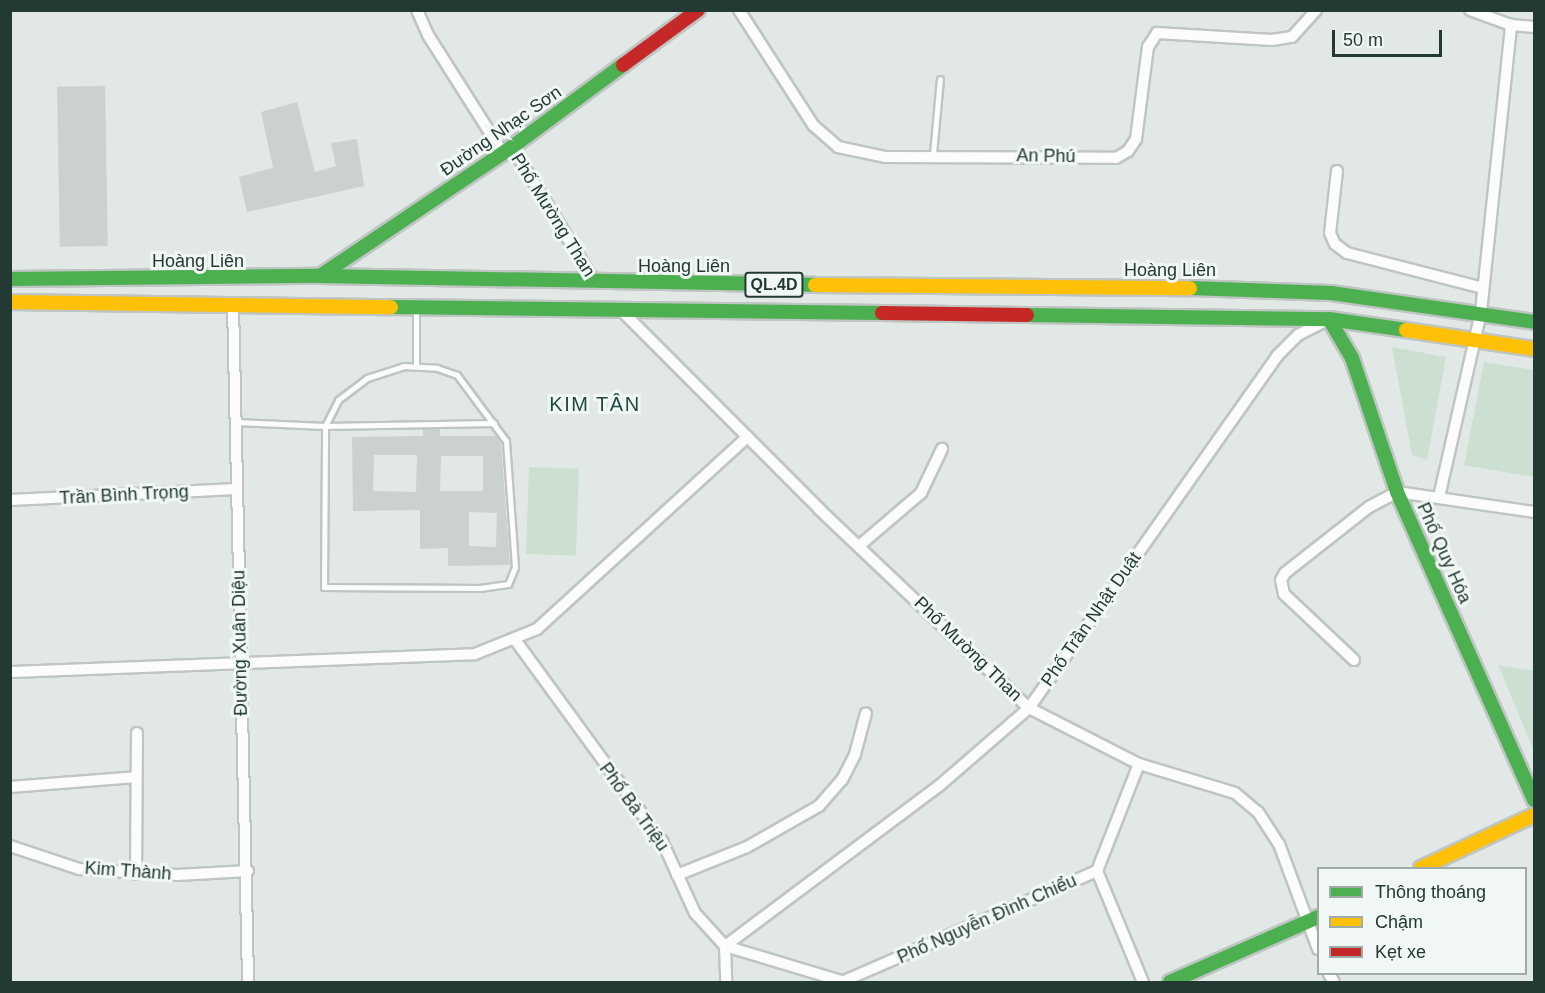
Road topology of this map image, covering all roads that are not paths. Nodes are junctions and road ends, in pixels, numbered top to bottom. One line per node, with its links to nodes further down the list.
1 (417, 10): 9 (street, Phố Mường Than)
2 (698, 10): 9 (main road, Đường Nhạc Sơn)
3 (739, 10): 10 (street, An Phú)
4 (1317, 10): 10 (street, An Phú)
5 (1470, 10): 6 (street)
6 (1511, 25): 7 (street); 17 (street)
7 (1534, 27)
8 (940, 79): 10 (lane)
9 (507, 150): 12 (main road, Đường Nhạc Sơn); 16 (street, Phố Mường Than)
10 (933, 154)
11 (1337, 171): 17 (street)
12 (320, 276): 14 (main road, Hoàng Liên / QL.4D); 15 (main road, Hoàng Liên / QL.4D); 21 (main road)
13 (10, 279): 14 (main road, Hoàng Liên / QL.4D)
14 (232, 279): 20 (main road)
15 (416, 279): 16 (main road, Hoàng Liên / QL.4D); 22 (main road)
16 (595, 283): 18 (main road, Hoàng Liên / QL.4D); 23 (main road)
17 (1484, 288): 24 (street)
18 (1332, 293): 24 (main road, Hoàng Liên / QL.4D); 25 (main road)
19 (10, 302): 20 (main road, QL.4D)
20 (233, 303): 21 (main road, QL.4D); 30 (street, Đường Xuân Diệu)
21 (314, 304): 22 (main road, QL.4D)
22 (416, 305): 23 (main road, QL.4D); 29 (lane)
23 (618, 307): 25 (main road, QL.4D); 33 (street, Phố Mường Than)
24 (1481, 312): 26 (main road, Hoàng Liên / QL.4D); 27 (street)
25 (1329, 319): 27 (main road, QL.4D); 36 (main road, Phố Quy Hóa); 45 (street, Phố Trần Nhật Duật)
26 (1534, 322)
27 (1472, 337): 28 (main road, QL.4D); 37 (street)
28 (1534, 349)
29 (416, 366): 31 (lane); 32 (lane)
30 (236, 422): 32 (lane); 35 (street, Đường Xuân Diệu)
31 (494, 423): 32 (lane); 32 (lane)
32 (325, 426)
33 (747, 437): 40 (street, Phố Mường Than); 41 (street)
34 (942, 449): 40 (street)
35 (237, 489): 38 (street, Trần Bình Trọng); 42 (street, Đường Xuân Diệu)
36 (1397, 492): 37 (street); 43 (street); 51 (main road, Phố Quy Hóa)
37 (1439, 497): 39 (street)
38 (10, 500)
39 (1534, 512)
40 (859, 546): 45 (street, Phố Mường Than)
41 (516, 640): 42 (street); 58 (street, Phố Bà Triệu)
42 (240, 660): 44 (street); 55 (street, Đường Xuân Diệu)
43 (1354, 660)
44 (10, 672)
45 (1029, 708): 48 (street, Phố Mường Than); 61 (street, Phố Trần Nhật Duật)
46 (866, 713): 58 (street)
47 (137, 733): 49 (street)
48 (1139, 764): 56 (street, Phố Nguyễn Đình Chiểu); 59 (street, Phố Mường Than)
49 (136, 777): 50 (street); 57 (street)
50 (10, 787)
51 (1534, 800)
52 (1534, 815): 54 (main road)
53 (10, 846): 57 (street, Kim Thành)
54 (1423, 867)
55 (248, 871): 57 (street, Kim Thành); 62 (street, Đường Xuân Diệu)
56 (1097, 871): 64 (street, Phố Nguyễn Đình Chiểu); 65 (street, Phố Nguyễn Đình Chiểu)
57 (136, 874)
58 (677, 874): 61 (street, Phố Bà Triệu)
59 (1312, 920): 60 (street, Phố Mường Than); 66 (main road)
60 (1317, 945)
61 (725, 946): 63 (street); 64 (street)
62 (248, 982)
63 (726, 982)
64 (845, 982)
65 (1143, 982)
66 (1170, 982)

